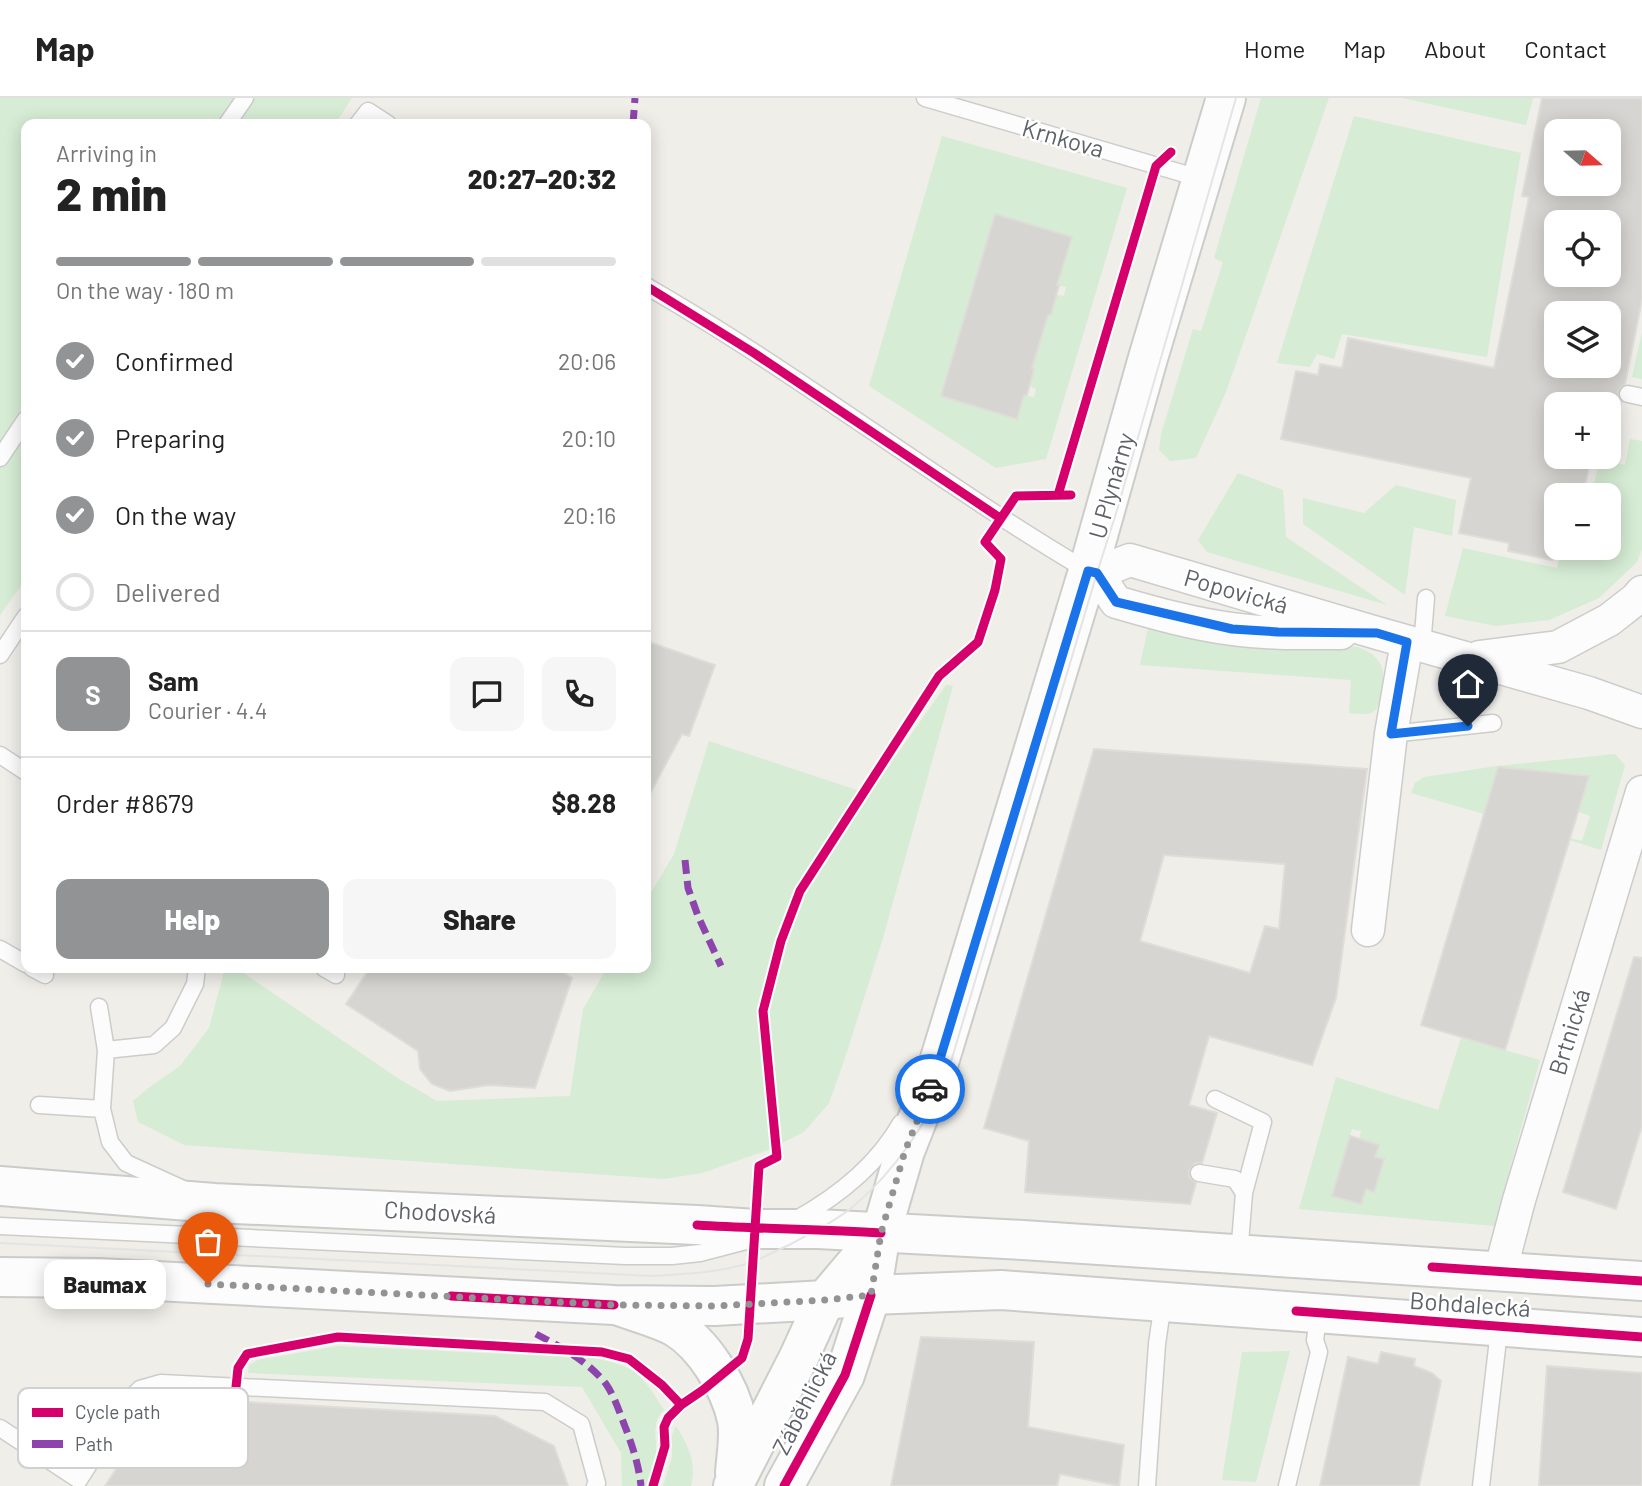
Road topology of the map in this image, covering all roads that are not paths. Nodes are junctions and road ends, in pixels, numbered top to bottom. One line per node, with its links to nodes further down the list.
1 (245, 98): 5 (lane)
2 (925, 98): 6 (lane, Krnkova)
3 (1216, 98): 6 (lane)
4 (1226, 98): 6 (main road, U Plynárny)
5 (230, 119)
6 (1198, 178): 10 (main road, U Plynárny)
7 (651, 289): 10 (lane)
8 (21, 426): 9 (lane)
9 (0, 458)
10 (1088, 570): 14 (street, Popovická); 14 (street, Popovická); 38 (lane); 39 (main road, U Plynárny)
11 (1642, 592): 17 (street)
12 (1426, 598): 15 (lane)
13 (21, 624): 16 (lane)
14 (1377, 633): 15 (street, Popovická)
15 (1415, 644): 17 (street, Popovická); 20 (street)
16 (0, 655)
17 (1466, 659): 18 (street, Popovická)
18 (1642, 712)
19 (1493, 723): 20 (lane)
20 (1391, 734): 24 (street)
21 (0, 755): 22 (lane)
22 (21, 769)
23 (1642, 792): 41 (street, Brtnická)
24 (1368, 930)
25 (0, 949): 26 (lane)
26 (21, 961)
27 (196, 973): 29 (lane)
28 (99, 1007): 29 (lane)
29 (106, 1050): 32 (lane)
30 (1215, 1099): 35 (lane)
31 (39, 1105): 32 (lane)
32 (102, 1109): 36 (lane)
33 (1199, 1173): 35 (lane)
34 (0, 1186): 36 (main road, Chodovská)
35 (1244, 1193): 40 (lane)
36 (214, 1203): 38 (main road, Chodovská)
37 (0, 1226): 38 (lane)
38 (775, 1229): 39 (main road, Chodovská)
39 (881, 1233): 40 (main road, Bohdalecká); 44 (main road, Záběhlická); 45 (main road, Záběhlická)
40 (1238, 1255): 41 (main road, Bohdalecká)
41 (1500, 1272): 43 (main road, Bohdalecká)
42 (0, 1278): 47 (main road)
43 (1642, 1281)
44 (871, 1295): 45 (main road); 46 (main road, Bohdalecká); 58 (main road, Záběhlická)
45 (825, 1300): 47 (main road); 57 (main road, Záběhlická)
46 (1163, 1302): 48 (main road, Bohdalecká); 59 (lane)
47 (614, 1305): 57 (main road)
48 (1319, 1313): 49 (main road, Bohdalecká); 60 (lane)
49 (1497, 1326): 50 (main road, Bohdalecká); 61 (lane)
50 (1642, 1337)
51 (146, 1388): 56 (lane)
52 (0, 1429): 53 (lane)
53 (18, 1441)
54 (60, 1468): 55 (lane)
55 (87, 1468)
56 (595, 1486)
57 (733, 1486)
58 (784, 1486)
59 (1147, 1486)
60 (1287, 1486)
61 (1481, 1486)

